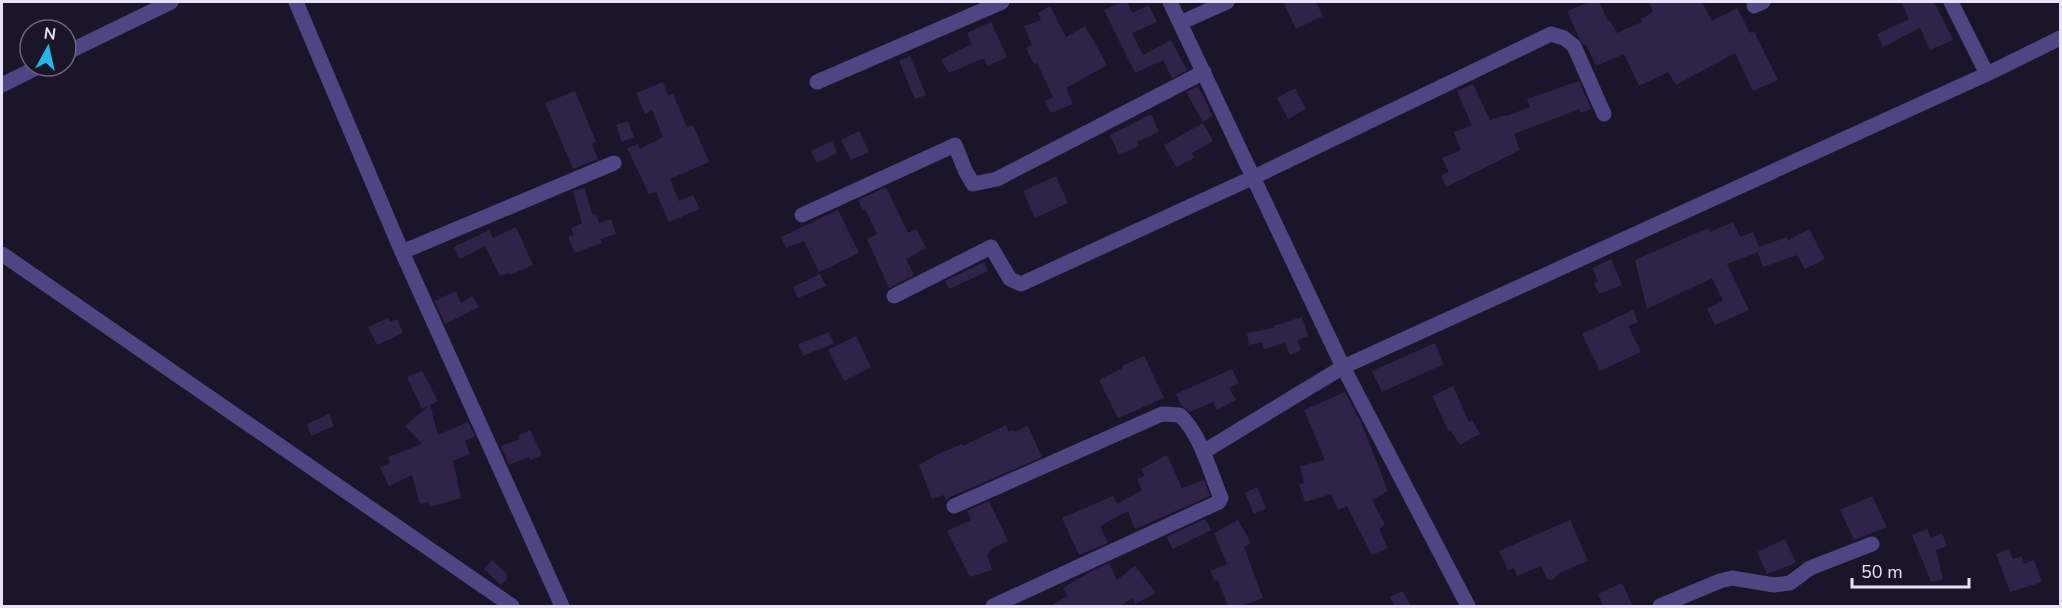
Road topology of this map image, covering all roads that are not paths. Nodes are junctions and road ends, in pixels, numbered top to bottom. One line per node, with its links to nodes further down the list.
1 (171, 2): 9 (street)
2 (296, 2): 19 (street)
3 (1002, 2): 13 (street)
4 (1170, 2): 7 (street)
5 (1227, 2): 7 (street)
6 (1951, 2): 11 (street)
7 (1180, 23): 10 (street)
8 (2061, 38): 11 (street)
9 (78, 47)
10 (1204, 72): 17 (street); 18 (street)
11 (1987, 74): 22 (street)
12 (18, 77): 14 (street)
13 (817, 82)
14 (2, 85)
15 (1604, 114): 17 (street)
16 (615, 163): 19 (street)
17 (1254, 177): 21 (street); 22 (street)
18 (802, 215)
19 (402, 252): 27 (street)
20 (2, 254): 26 (street)
21 (894, 296)
22 (1343, 367): 23 (street); 29 (street)
23 (1203, 452): 24 (street); 28 (street)
24 (954, 506)
25 (1872, 544): 30 (street)
26 (512, 606)
27 (562, 606)
28 (993, 606)
29 (1468, 606)
30 (1660, 606)

